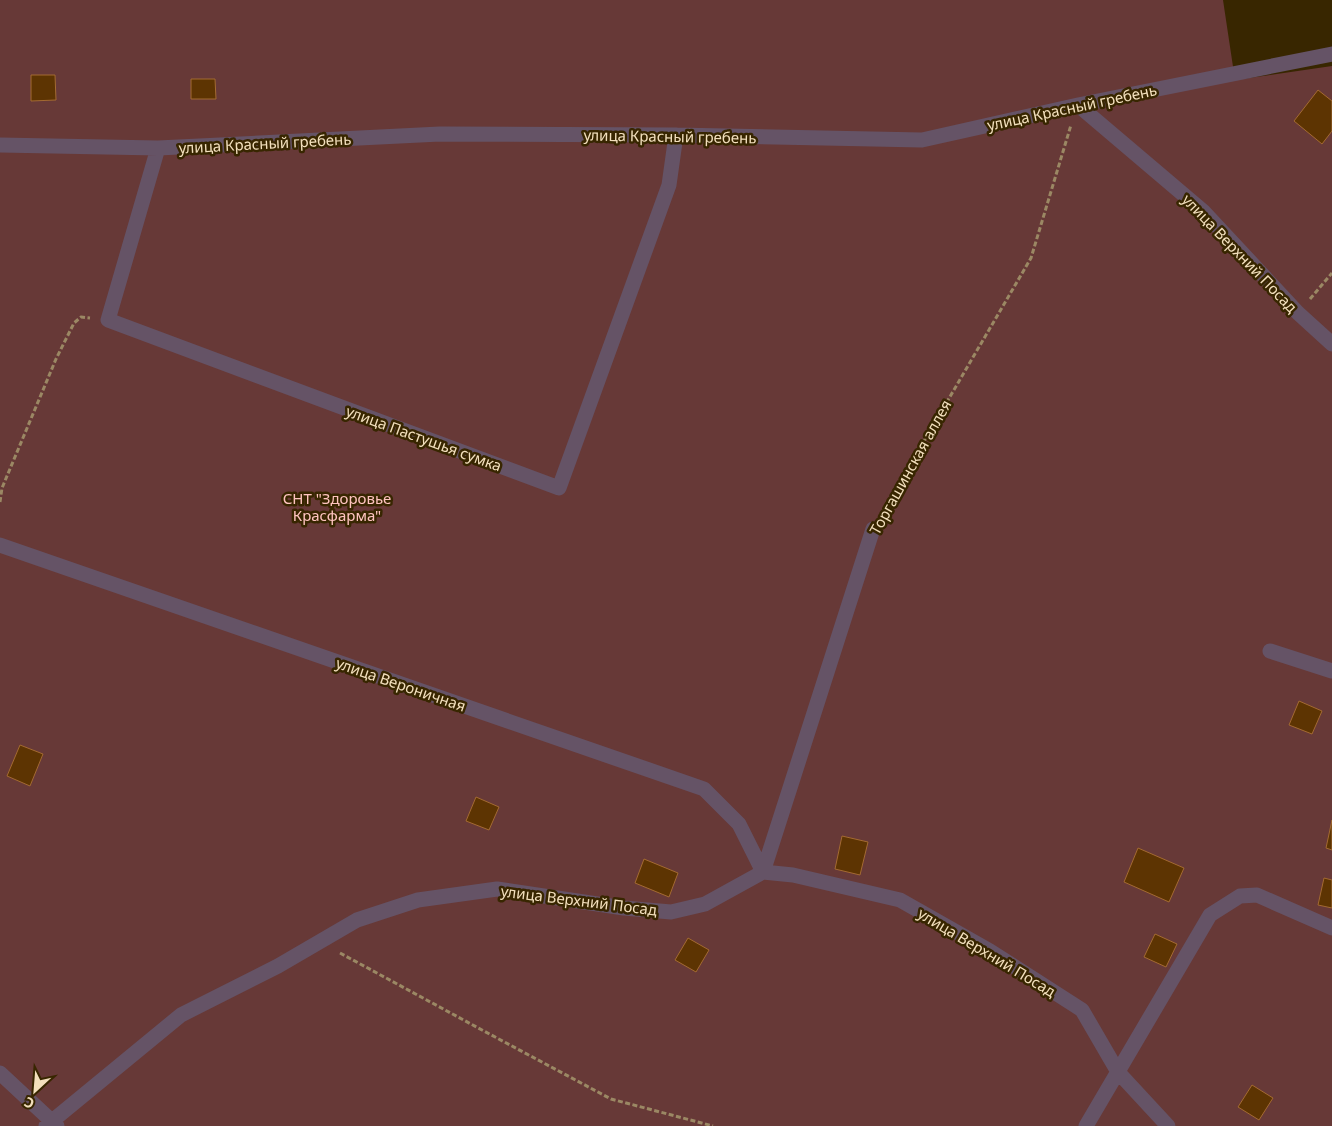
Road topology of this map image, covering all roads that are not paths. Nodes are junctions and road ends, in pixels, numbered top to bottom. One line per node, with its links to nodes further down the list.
1 (1332, 54): 2 (street, улица Красный гребень)
2 (1078, 105): 3 (street, улица Красный гребень); 6 (street, улица Верхний Посад)
3 (676, 135): 5 (street, улица Красный гребень); 5 (street, улица Пастушья сумка)
4 (0, 145): 5 (street, улица Красный гребень)
5 (158, 148)
6 (1332, 344)
7 (873, 529): 11 (street, Торгашинская аллея)
8 (0, 545): 11 (street, улица Вероничная)
9 (1270, 651): 10 (street)
10 (1332, 671)
11 (763, 872): 13 (street, улица Верхний Посад); 15 (street, улица Верхний Посад)
12 (1332, 928): 13 (street)
13 (1118, 1072): 16 (street); 17 (street, улица Верхний Посад)
14 (0, 1073): 15 (street)
15 (52, 1124)
16 (1086, 1126)
17 (1168, 1126)

